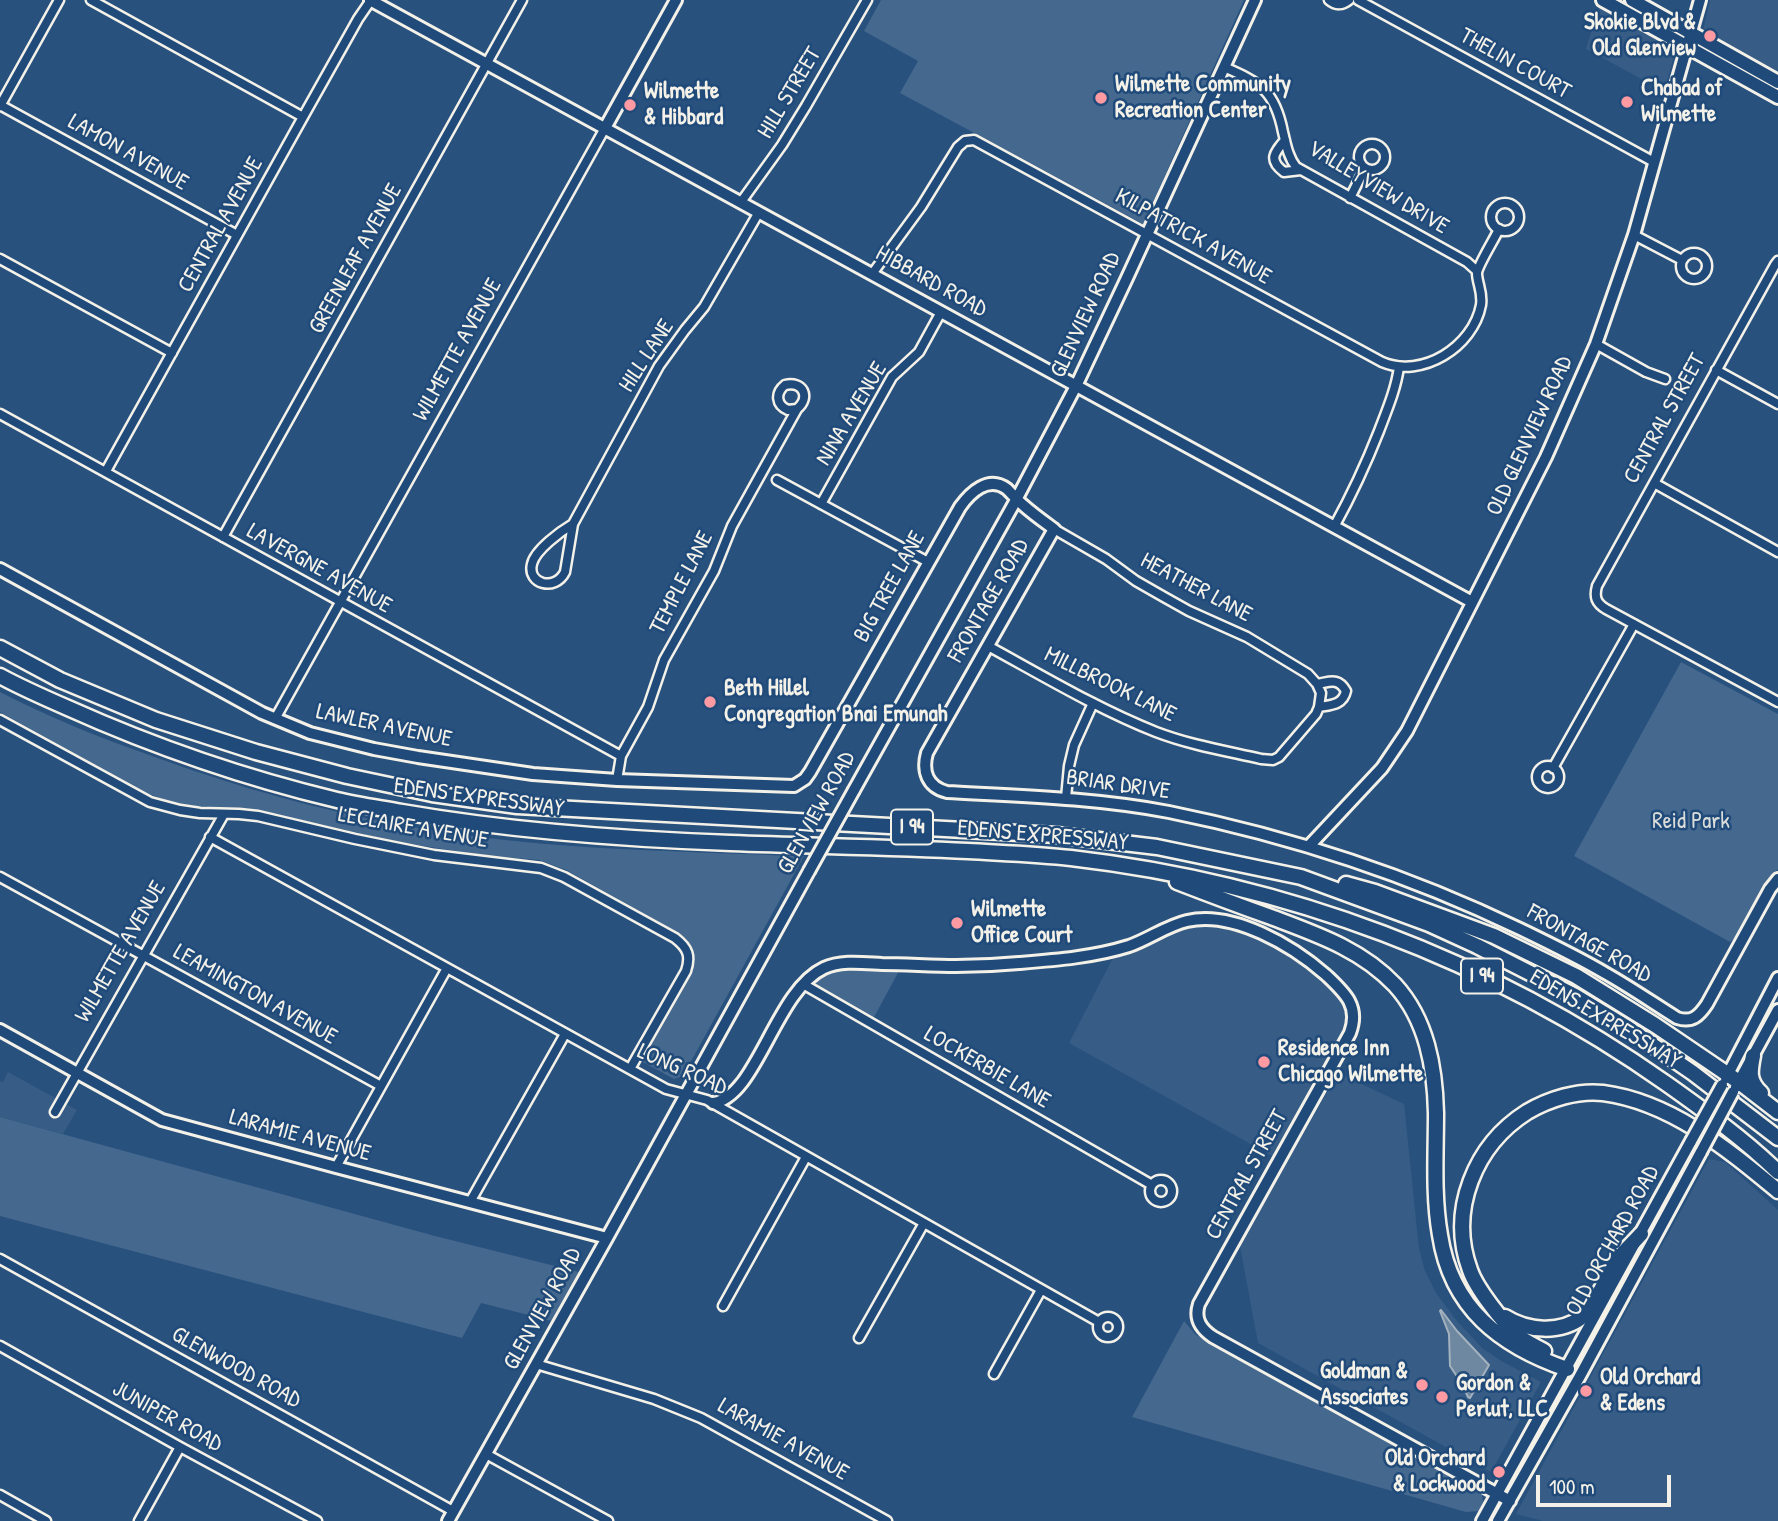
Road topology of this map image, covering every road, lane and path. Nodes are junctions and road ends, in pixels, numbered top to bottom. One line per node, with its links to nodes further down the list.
1 (59, 0): 20 (street)
2 (91, 0): 21 (street)
3 (371, 0): 16 (street, HIBBARD ROAD); 21 (street, CENTRAL AVENUE)
4 (522, 0): 16 (street, GREENLEAF AVENUE)
5 (676, 0): 22 (street, WILMETTE AVENUE)
6 (867, 0): 28 (street, HILL STREET)
7 (1255, 0): 17 (street, GLENVIEW ROAD)
8 (1329, 0): 9 (street)
9 (1349, 0)
10 (1358, 0): 24 (street, THELIN COURT)
11 (1603, 0): 15 (main road)
12 (1632, 0): 14 (main road)
13 (1700, 0): 14 (street, OLD GLENVIEW ROAD)
14 (1691, 33): 15 (street, OLD GLENVIEW ROAD); 18 (main road)
15 (1687, 47): 19 (main road); 24 (street, OLD GLENVIEW ROAD)
16 (487, 64): 22 (street, HIBBARD ROAD); 57 (street, GREENLEAF AVENUE)
17 (1224, 67): 23 (street, VALLEYVIEW DRIVE); 31 (street, GLENVIEW ROAD)
18 (1778, 82)
19 (1778, 97)
20 (0, 105): 33 (street, LAMON AVENUE)
21 (303, 117): 33 (street, CENTRAL AVENUE)
22 (606, 128): 28 (street, HIBBARD ROAD); 61 (street, WILMETTE AVENUE)
23 (1285, 140): 26 (street, VALLEYVIEW DRIVE); 26 (street)
24 (1654, 162): 32 (street, OLD GLENVIEW ROAD)
25 (1365, 168): 27 (street)
26 (1301, 170): 27 (street, VALLEYVIEW DRIVE)
27 (1350, 198): 37 (street, VALLEYVIEW DRIVE)
28 (741, 202): 29 (street, HIBBARD ROAD)
29 (759, 212): 38 (street, HIBBARD ROAD); 54 (street, HILL LANE)
30 (1499, 229): 37 (street)
31 (1147, 234): 38 (street, KILPATRICK AVENUE); 42 (street, KILPATRICK AVENUE); 45 (street, GLENVIEW ROAD)
32 (1634, 234): 35 (street); 40 (street, OLD GLENVIEW ROAD)
33 (237, 236): 41 (street, CENTRAL AVENUE)
34 (0, 259): 41 (street)
35 (1682, 260)
36 (1778, 261): 43 (street, CENTRAL STREET)
37 (1477, 271): 42 (street)
38 (872, 274): 39 (street, HIBBARD ROAD)
39 (941, 312): 45 (street, HIBBARD ROAD); 53 (street, NINA AVENUE)
40 (1596, 344): 44 (street); 62 (street, OLD GLENVIEW ROAD)
41 (172, 353): 49 (street, CENTRAL AVENUE)
42 (1399, 367): 55 (street)
43 (1716, 370): 46 (street); 51 (street, CENTRAL STREET)
44 (1665, 379)
45 (1076, 386): 52 (street, GLENVIEW ROAD); 55 (street, HIBBARD ROAD)
46 (1778, 404)
47 (797, 409): 74 (street, TEMPLE LANE)
48 (0, 414): 49 (street, LAVERGNE AVENUE)
49 (106, 471): 57 (street, LAVERGNE AVENUE)
50 (776, 480): 53 (street)
51 (1654, 483): 58 (street); 63 (street, CENTRAL STREET)
52 (1016, 500): 56 (street, FRONTAGE ROAD); 59 (street, BIG TREE LANE); 99 (street, GLENVIEW ROAD, bridge)
53 (821, 504): 59 (street)
54 (573, 524): 54 (street, HILL LANE)
55 (1334, 527): 62 (street, HIBBARD ROAD)
56 (1054, 529): 64 (street, FRONTAGE ROAD); 67 (street, HEATHER LANE)
57 (223, 537): 61 (street, LAVERGNE AVENUE)
58 (1778, 552)
59 (928, 562): 78 (street, BIG TREE LANE)
60 (0, 569): 72 (street, LAWLER AVENUE)
61 (341, 602): 72 (street, WILMETTE AVENUE); 74 (street, LAVERGNE AVENUE)
62 (1472, 603): 82 (street, OLD GLENVIEW ROAD)
63 (1634, 624): 69 (street); 75 (street)
64 (988, 646): 70 (street, MILLBROOK LANE); 76 (street, FRONTAGE ROAD)
65 (0, 648): 85 (highway, EDENS EXPRESSWAY / I 94)
66 (0, 676): 83 (highway, EDENS EXPRESSWAY / I 94)
67 (1319, 689): 68 (street, HEATHER LANE); 71 (street, MILLBROOK LANE)
68 (1346, 691): 71 (street, MILLBROOK LANE)
69 (1778, 702)
70 (1093, 703): 71 (street, MILLBROOK LANE); 79 (street)
71 (1319, 707)
72 (275, 719): 77 (street, LAWLER AVENUE)
73 (0, 720): 80 (street, LECLAIRE AVENUE)
74 (621, 756): 77 (street, TEMPLE LANE)
75 (1553, 768)
76 (925, 775): 79 (street, BRIAR DRIVE)
77 (617, 780): 78 (street, LAWLER AVENUE)
78 (799, 784)
79 (1066, 798): 82 (street, BRIAR DRIVE)
80 (224, 814): 81 (street, WILMETTE AVENUE); 95 (street, LECLAIRE AVENUE)
81 (210, 837): 87 (street, WILMETTE AVENUE); 88 (street, LONG ROAD)
82 (1309, 846): 86 (street, FRONTAGE ROAD)
83 (1144, 869): 106 (highway, EDENS EXPRESSWAY / I 94); 121 (highway)
84 (0, 877): 87 (street, LEAMINGTON AVENUE)
85 (1301, 877): 97 (highway); 103 (highway, EDENS EXPRESSWAY / I 94)
86 (1778, 878)
87 (143, 956): 96 (street, WILMETTE AVENUE); 98 (street, LEAMINGTON AVENUE)
88 (447, 968): 93 (street, LONG ROAD); 98 (street)
89 (1778, 978): 97 (street, OLD ORCHARD ROAD)
90 (803, 984): 100 (street); 107 (street, LOCKERBIE LANE); 125 (street, CENTRAL STREET)
91 (1778, 1010): 94 (street, OLD ORCHARD ROAD)
92 (0, 1030): 96 (street, LARAMIE AVENUE)
93 (565, 1034): 95 (street, LONG ROAD); 109 (street)
94 (1753, 1056): 97 (street, OLD ORCHARD ROAD); 101 (highway)
95 (630, 1069): 99 (street, LONG ROAD)
96 (77, 1072): 102 (street, WILMETTE AVENUE); 105 (street, LARAMIE AVENUE)
97 (1731, 1084): 101 (highway); 111 (street, OLD ORCHARD ROAD, bridge); 127 (street, OLD ORCHARD ROAD, bridge)
98 (381, 1086): 105 (street)
99 (686, 1094): 100 (street, LONG ROAD); 112 (street, GLENVIEW ROAD)
100 (713, 1103): 104 (street, LONG ROAD)
101 (1778, 1110)
102 (55, 1112)
103 (1778, 1138)
104 (806, 1157): 110 (street, LONG ROAD); 115 (street)
105 (336, 1167): 109 (street, LARAMIE AVENUE)
106 (1778, 1171)
107 (1152, 1185)
108 (1778, 1191): 116 (highway)
109 (470, 1202): 112 (street, LARAMIE AVENUE)
110 (924, 1223): 114 (street, LONG ROAD); 118 (street)
111 (1641, 1234): 116 (highway); 121 (street, OLD ORCHARD ROAD)
112 (607, 1238): 120 (street, GLENVIEW ROAD)
113 (0, 1259): 128 (street, GLENWOOD ROAD)
114 (1041, 1290): 117 (street, LONG ROAD); 122 (street)
115 (723, 1306)
116 (1497, 1312): 121 (highway)
117 (1098, 1322)
118 (859, 1338)
119 (0, 1346): 123 (street, JUNIPER ROAD)
120 (536, 1364): 124 (street, GLENVIEW ROAD); 133 (street, LARAMIE AVENUE)
121 (1567, 1369): 125 (street, OLD ORCHARD ROAD)
122 (994, 1374)
123 (180, 1447): 130 (street); 131 (street, JUNIPER ROAD)
124 (485, 1454): 128 (street, GLENVIEW ROAD); 132 (street)
125 (1497, 1494): 127 (street); 134 (street, OLD ORCHARD ROAD)
126 (0, 1495): 129 (street)
127 (1510, 1501): 135 (street, OLD ORCHARD ROAD)
128 (450, 1516)
129 (46, 1521)
130 (139, 1521)
131 (317, 1521)
132 (608, 1521)
133 (887, 1521)
134 (1482, 1521)
135 (1498, 1521)

